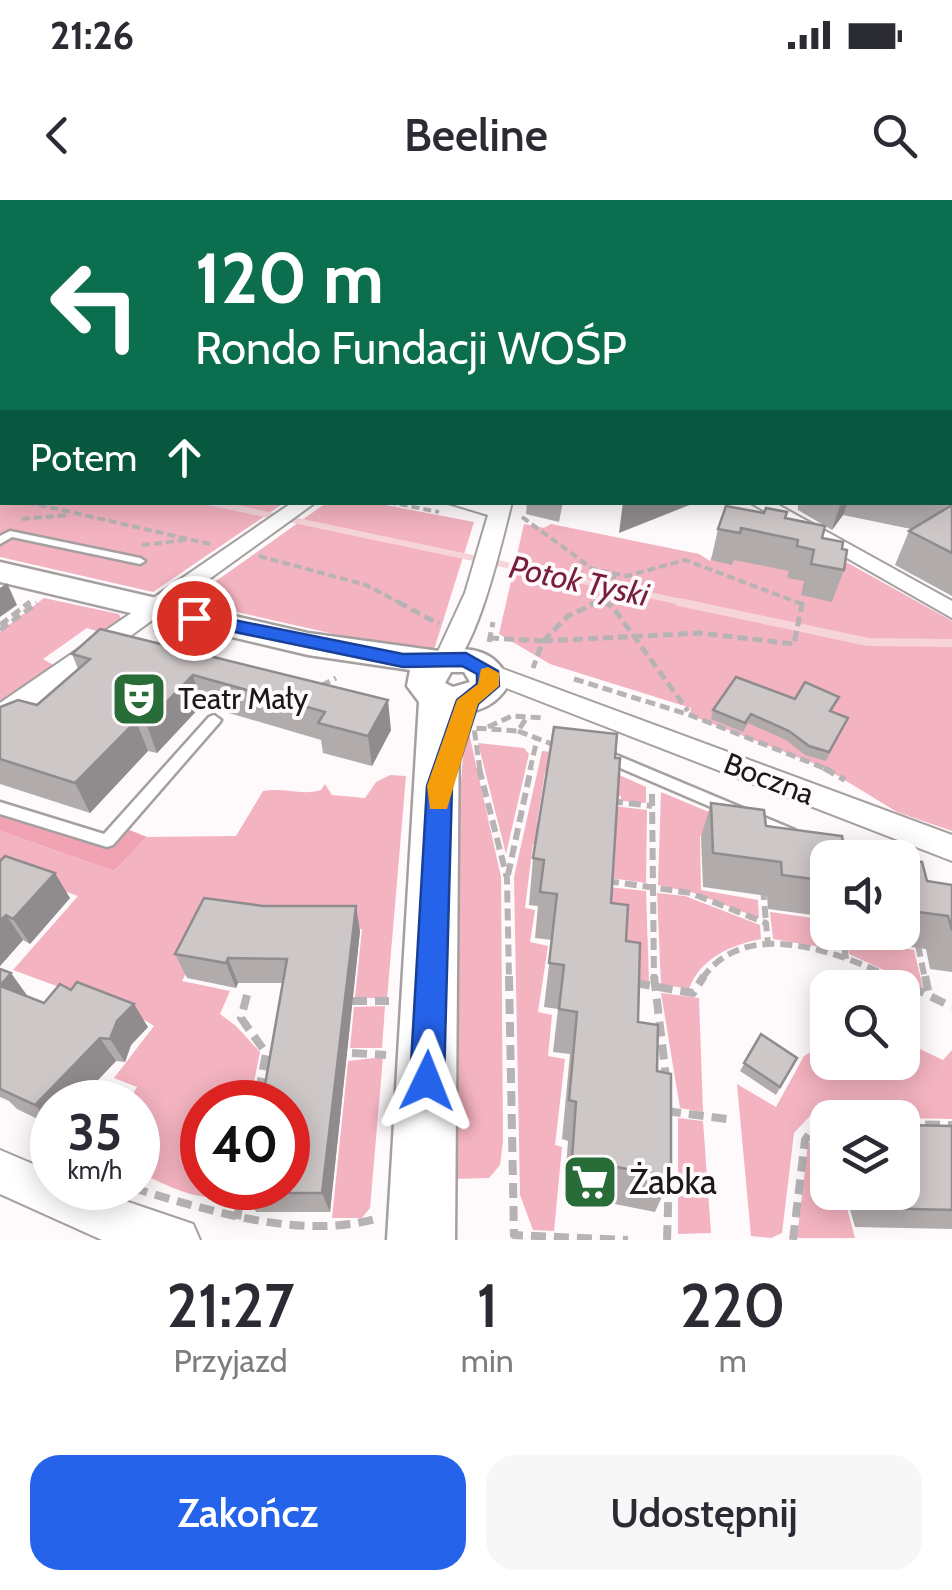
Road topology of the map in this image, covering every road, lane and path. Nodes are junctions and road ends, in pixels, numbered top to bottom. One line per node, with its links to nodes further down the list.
1 (40, 505): 6 (path)
2 (474, 505): 5 (street)
3 (763, 505): 17 (street)
4 (301, 506): 16 (street)
5 (508, 510): 12 (path); 22 (street)
6 (20, 519)
7 (190, 539): 9 (path)
8 (0, 541): 9 (lane)
9 (118, 557): 10 (lane)
10 (140, 561)
11 (0, 572): 16 (street)
12 (615, 575): 15 (path); 19 (path)
13 (47, 595): 18 (path)
14 (31, 601): 18 (path)
15 (602, 601): 19 (path); 20 (path)
16 (156, 610): 22 (street); 27 (street)
17 (952, 611)
18 (0, 628)
19 (630, 633): 20 (path); 26 (path)
20 (542, 641): 21 (path); 22 (path)
21 (546, 672)
22 (469, 673): 22 (path); 37 (street, Boczna); 38 (path); 71 (street)
23 (562, 676): 26 (path)
24 (336, 678): 25 (path)
25 (320, 686)
26 (690, 714): 32 (path)
27 (0, 716)
28 (214, 720): 35 (lane)
29 (538, 739): 38 (path)
30 (584, 746): 36 (lane)
31 (652, 786): 34 (path)
32 (854, 786)
33 (608, 801): 34 (path)
34 (652, 806): 41 (path)
35 (0, 808)
36 (810, 842)
37 (952, 848)
38 (508, 878): 72 (path)
39 (762, 878): 42 (path)
40 (593, 880): 41 (path)
41 (652, 887): 42 (path); 48 (path)
42 (766, 923): 43 (path)
43 (768, 944): 46 (path); 48 (path)
44 (845, 950): 46 (path)
45 (919, 950): 50 (path)
46 (846, 958): 50 (path)
47 (616, 979): 48 (path)
48 (654, 988): 58 (path)
49 (247, 995): 56 (path)
50 (929, 996): 53 (path)
51 (352, 1001): 52 (path)
52 (390, 1001)
53 (952, 1007)
54 (352, 1054): 55 (path)
55 (386, 1055)
56 (261, 1080)
57 (657, 1108): 58 (path)
58 (670, 1112): 59 (path); 62 (path)
59 (728, 1120)
60 (920, 1125): 61 (path)
61 (952, 1126)
62 (670, 1130)
63 (810, 1133): 74 (path)
64 (669, 1167): 73 (path)
65 (0, 1172): 70 (street)
66 (160, 1196): 69 (path)
67 (378, 1207): 69 (path)
68 (238, 1210): 69 (path)
69 (237, 1219)
70 (177, 1240)
71 (421, 1240)
72 (628, 1240)
73 (667, 1240)
74 (793, 1240)

